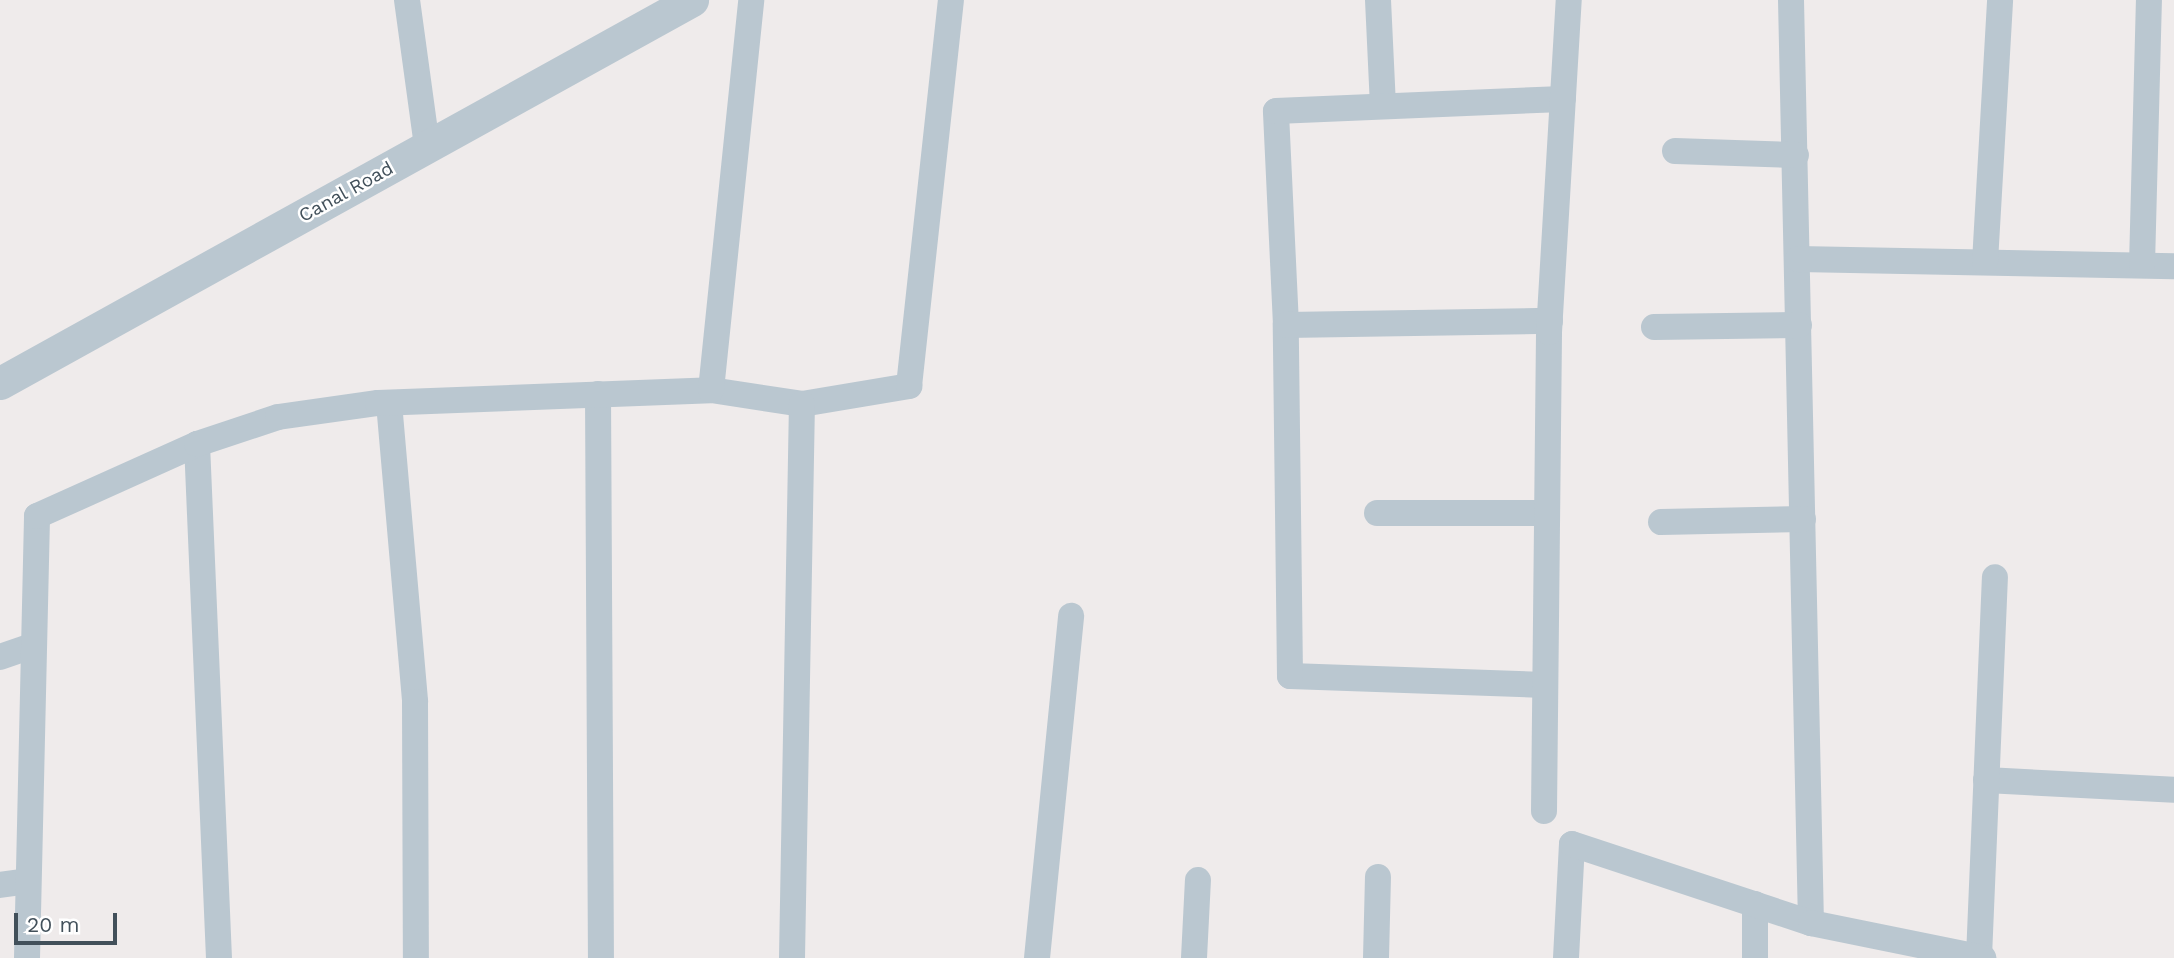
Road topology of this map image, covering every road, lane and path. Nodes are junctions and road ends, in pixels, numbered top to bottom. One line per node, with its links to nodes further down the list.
1 (407, 0): 12 (street)
2 (692, 0): 12 (street, Canal Road)
3 (751, 0): 24 (street)
4 (951, 0): 27 (street)
5 (1378, 0): 11 (street)
6 (1569, 0): 10 (street)
7 (1791, 0): 14 (street)
8 (2000, 0): 16 (street)
9 (2148, 0): 17 (street)
10 (1563, 99): 11 (street); 19 (street)
11 (1383, 106): 20 (street)
12 (428, 146): 23 (street, Canal Road)
13 (1675, 150): 14 (street)
14 (1796, 155): 15 (street)
15 (1798, 259): 16 (street); 21 (street)
16 (1985, 262): 17 (street)
17 (2142, 265): 18 (street)
18 (2174, 266)
19 (1550, 321): 20 (street); 30 (street)
20 (1286, 325): 37 (street)
21 (1799, 325): 22 (street); 31 (street)
22 (1654, 327)
23 (0, 383)
24 (711, 390): 25 (street); 27 (street)
25 (598, 394): 26 (street); 50 (street)
26 (389, 402): 28 (street); 49 (street)
27 (802, 404): 51 (street)
28 (197, 444): 35 (street); 48 (street)
29 (1377, 513): 30 (street)
30 (1547, 513): 37 (street)
31 (1803, 519): 32 (street); 46 (street)
32 (1661, 522)
33 (1995, 577): 38 (street)
34 (1071, 616): 52 (street)
35 (34, 645): 36 (street); 43 (street)
36 (0, 657)
37 (1545, 685): 40 (street)
38 (1986, 780): 39 (street); 57 (street)
39 (2174, 790)
40 (1544, 811)
41 (1378, 877): 54 (street)
42 (1198, 880): 53 (street)
43 (28, 881): 44 (street); 47 (street)
44 (0, 885)
45 (1755, 904): 46 (street); 55 (street); 56 (street)
46 (1811, 923): 57 (street)
47 (27, 958)
48 (219, 958)
49 (416, 958)
50 (601, 958)
51 (792, 958)
52 (1037, 958)
53 (1194, 958)
54 (1376, 958)
55 (1566, 958)
56 (1755, 958)
57 (1981, 958)

